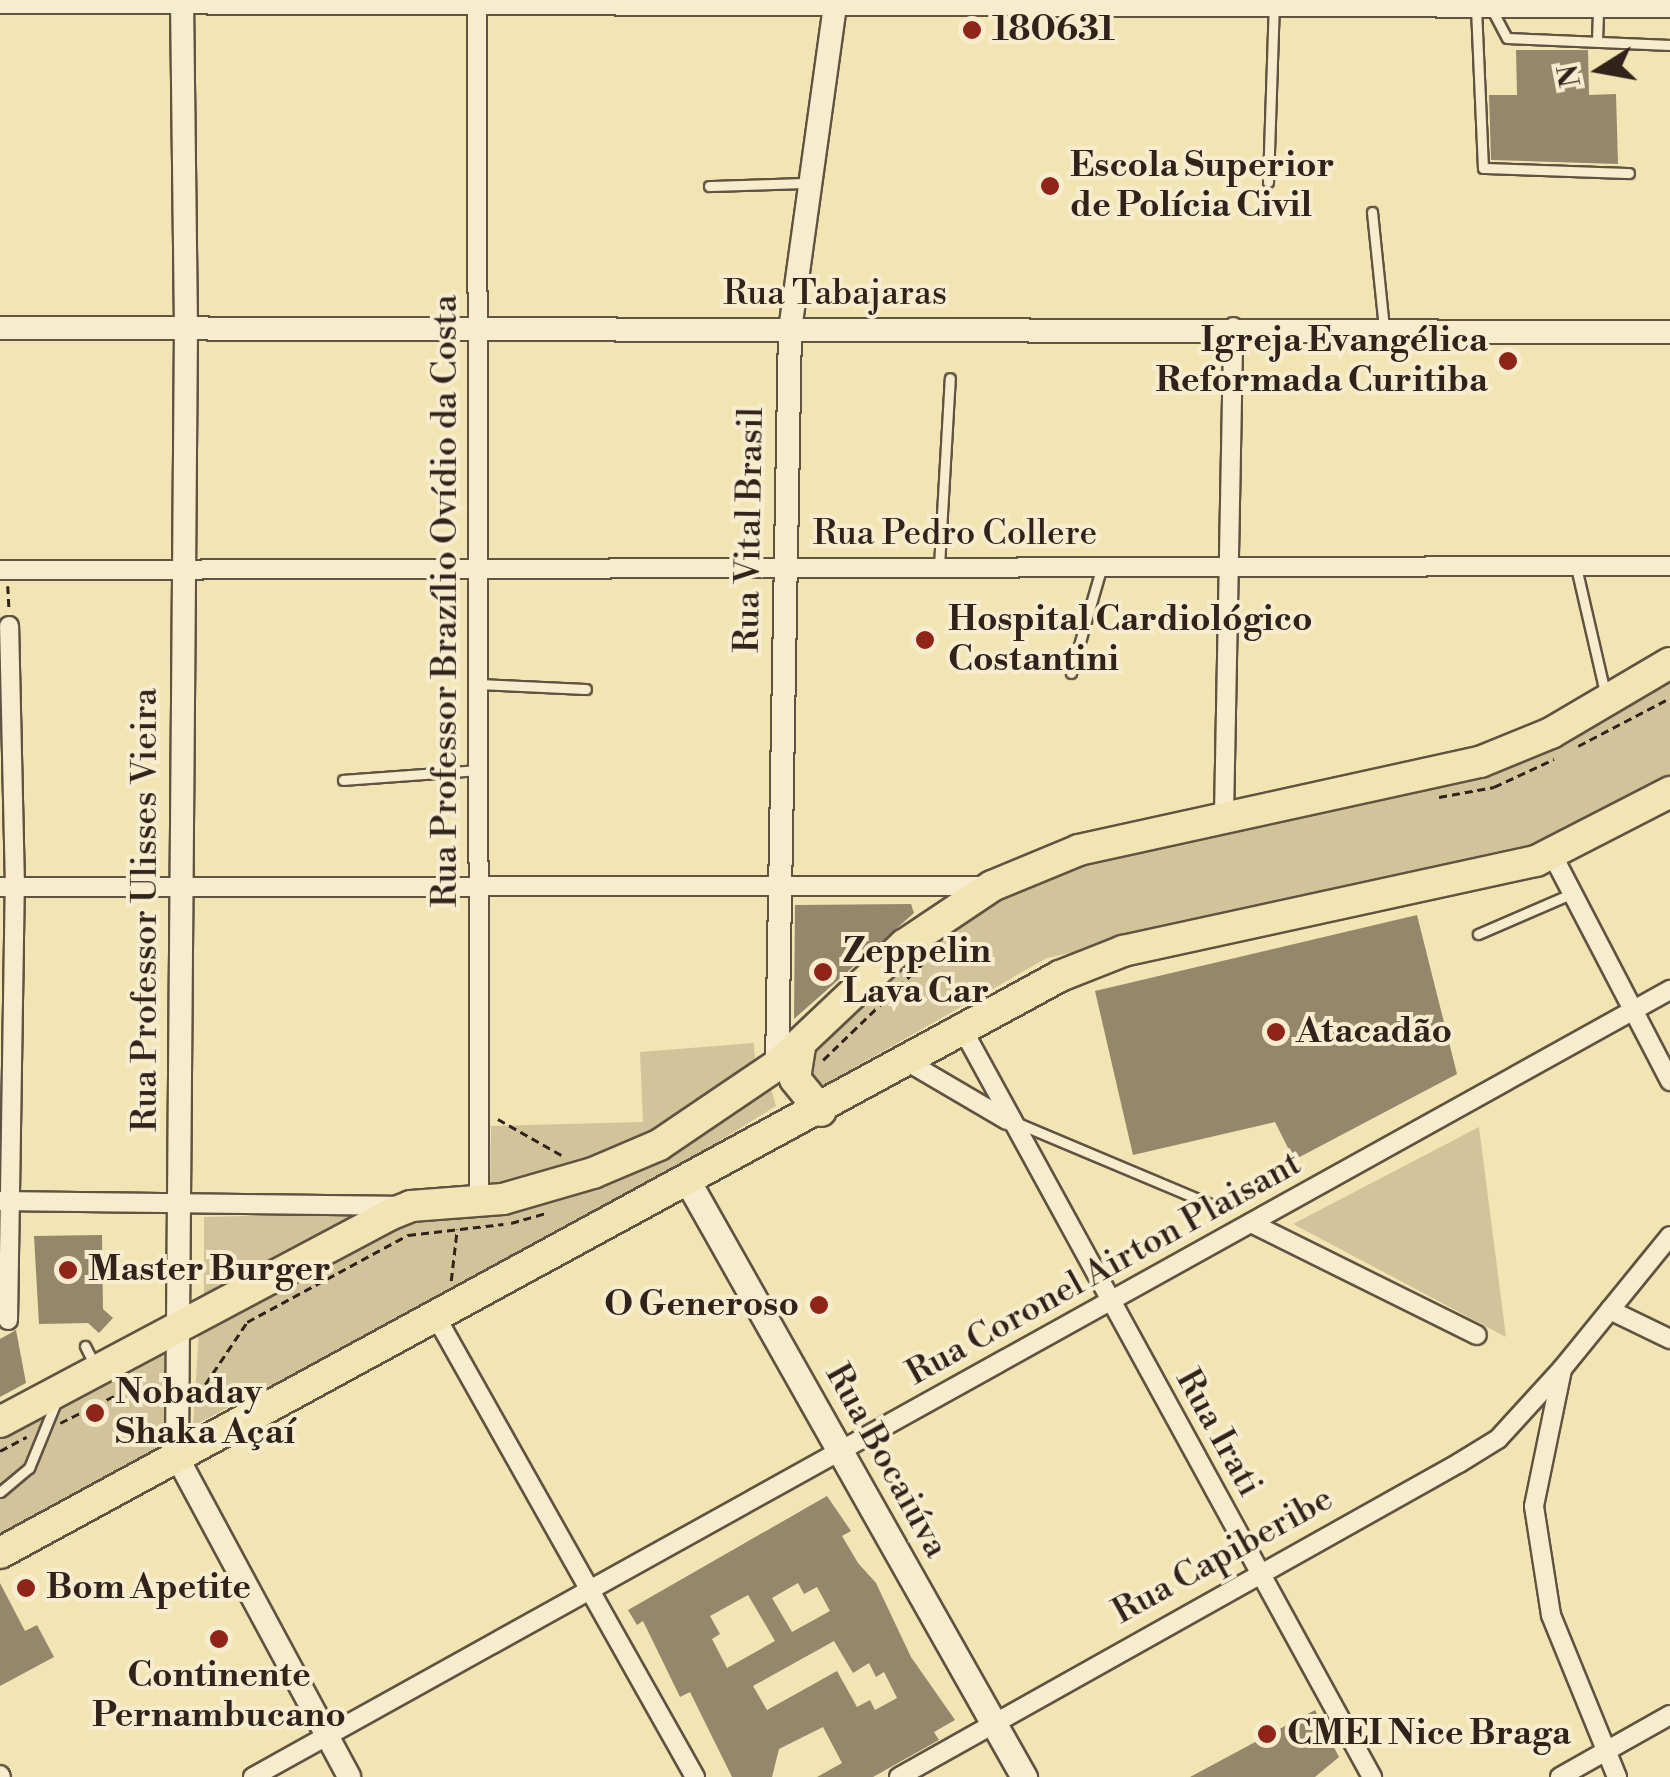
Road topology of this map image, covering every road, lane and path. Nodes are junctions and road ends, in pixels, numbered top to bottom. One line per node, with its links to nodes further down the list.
1 (0, 2): 2 (street)
2 (182, 2): 3 (street); 20 (street, Rua Professor Ulisses Vieira)
3 (477, 2): 4 (street); 21 (street, Rua Professor Brazílio Ovídio da Costa)
4 (574, 2): 5 (street)
5 (836, 2): 6 (street); 15 (street, Rua Vital Brasil)
6 (1225, 3): 7 (street)
7 (1274, 5): 8 (street); 14 (lane)
8 (1483, 6): 9 (street); 11 (lane); 13 (lane)
9 (1598, 6): 10 (street); 11 (lane)
10 (1670, 6)
11 (1597, 41): 12 (lane)
12 (1670, 45)
13 (1629, 172)
14 (1268, 182)
15 (807, 183): 16 (lane); 23 (street, Rua Vital Brasil)
16 (708, 186)
17 (1372, 212): 22 (lane)
18 (1233, 327): 22 (street, Rua Tabajaras); 23 (street, Rua Tabajaras); 26 (street)
19 (0, 328): 20 (street, Rua Tabajaras)
20 (186, 328): 21 (street, Rua Tabajaras); 34 (street, Rua Professor Ulisses Vieira)
21 (477, 328): 23 (street, Rua Tabajaras); 32 (street, Rua Professor Brazílio Ovídio da Costa)
22 (1384, 329): 24 (street, Rua Tabajaras)
23 (790, 330): 30 (street, Rua Vital Brasil)
24 (1670, 332)
25 (950, 378): 27 (lane)
26 (1231, 565): 28 (street, Rua Pedro Collere); 31 (street, Rua Pedro Collere); 46 (street)
27 (939, 566): 28 (street, Rua Pedro Collere); 30 (street, Rua Pedro Collere)
28 (1102, 566): 37 (lane)
29 (1670, 566): 31 (street, Rua Pedro Collere)
30 (783, 567): 32 (street, Rua Pedro Collere); 48 (street, Rua Vital Brasil)
31 (1576, 567): 41 (lane)
32 (476, 568): 34 (street, Rua Pedro Collere); 38 (street, Rua Professor Brazílio Ovídio da Costa)
33 (4, 570): 34 (street, Rua Pedro Collere); 35 (path)
34 (183, 572): 50 (street, Rua Professor Ulisses Vieira)
35 (9, 626): 52 (street)
36 (1670, 664): 41 (main road)
37 (1071, 673)
38 (478, 684): 39 (lane); 42 (street, Rua Professor Brazílio Ovídio da Costa)
39 (586, 689)
40 (1670, 698): 45 (path)
41 (1606, 700): 46 (main road)
42 (478, 770): 43 (lane); 49 (street, Rua Professor Brazílio Ovídio da Costa)
43 (343, 780)
44 (1670, 792): 47 (main road)
45 (1425, 799)
46 (1224, 815): 51 (main road)
47 (1553, 856): 53 (street); 58 (main road)
48 (778, 883): 49 (street); 51 (street); 59 (street, Rua Vital Brasil)
49 (480, 885): 50 (street); 62 (street, Rua Professor Brazílio Ovídio da Costa)
50 (179, 886): 52 (street); 68 (street, Rua Professor Ulisses Vieira)
51 (992, 886): 59 (main road)
52 (7, 887): 69 (street)
53 (1573, 893): 54 (lane); 57 (street)
54 (1478, 934)
55 (936, 949): 59 (path)
56 (1670, 990): 57 (street, Rua Coronel Airton Plaisant)
57 (1634, 1010): 61 (street); 74 (street, Rua Coronel Airton Plaisant)
58 (963, 1030): 60 (main road); 64 (street, Rua Irati)
59 (800, 1058): 63 (main road); 65 (main road); 66 (main road)
60 (908, 1062): 63 (main road); 64 (street)
61 (1670, 1081)
62 (480, 1108): 66 (path); 73 (street, Rua Professor Brazílio Ovídio da Costa)
63 (822, 1111): 65 (main road)
64 (1007, 1120): 70 (lane); 76 (street, Rua Irati)
65 (776, 1132): 67 (main road)
66 (593, 1173): 73 (main road)
67 (687, 1180): 78 (main road); 91 (main road, Rua Bocaiúva)
68 (180, 1200): 69 (street); 71 (street); 80 (street, Rua Professor Ulisses Vieira)
69 (5, 1201): 79 (street)
70 (1210, 1204)
71 (411, 1206): 73 (main road); 80 (main road)
72 (560, 1207): 73 (path)
73 (465, 1211): 78 (path); 86 (path)
74 (1250, 1224): 76 (street, Rua Coronel Airton Plaisant); 81 (street)
75 (1670, 1236): 77 (street, Rua Capiberibe)
76 (1108, 1302): 91 (street, Rua Coronel Airton Plaisant); 95 (street, Rua Irati)
77 (1610, 1310): 82 (street); 83 (street, Rua Capiberibe)
78 (442, 1312): 92 (main road); 96 (street)
79 (8, 1320)
80 (181, 1326): 84 (main road); 92 (street, Rua Professor Ulisses Vieira)
81 (1478, 1335)
82 (1670, 1339)
83 (1562, 1369): 95 (street, Rua Capiberibe); 100 (street)
84 (59, 1390): 88 (main road); 93 (lane)
85 (164, 1393): 87 (path)
86 (198, 1395)
87 (66, 1420)
88 (0, 1422)
89 (32, 1434): 90 (path)
90 (0, 1452)
91 (841, 1454): 96 (street, Rua Coronel Airton Plaisant); 98 (main road, Rua Bocaiúva)
92 (177, 1457): 94 (main road); 99 (street, Rua Professor Ulisses Vieira)
93 (0, 1492)
94 (0, 1553)
95 (1258, 1571): 98 (street, Rua Capiberibe); 106 (street, Rua Irati)
96 (587, 1592): 99 (street, Rua Coronel Airton Plaisant); 103 (street)
97 (1670, 1716): 100 (street)
98 (994, 1724): 104 (street, Rua Capiberibe); 105 (main road, Rua Bocaiúva)
99 (326, 1736): 101 (street, Rua Coronel Airton Plaisant); 102 (street, Rua Professor Ulisses Vieira)
100 (1606, 1751): 107 (street); 108 (street)
101 (253, 1777)
102 (348, 1777)
103 (694, 1777)
104 (898, 1777)
105 (1024, 1777)
106 (1372, 1777)
107 (1560, 1777)
108 (1617, 1777)

